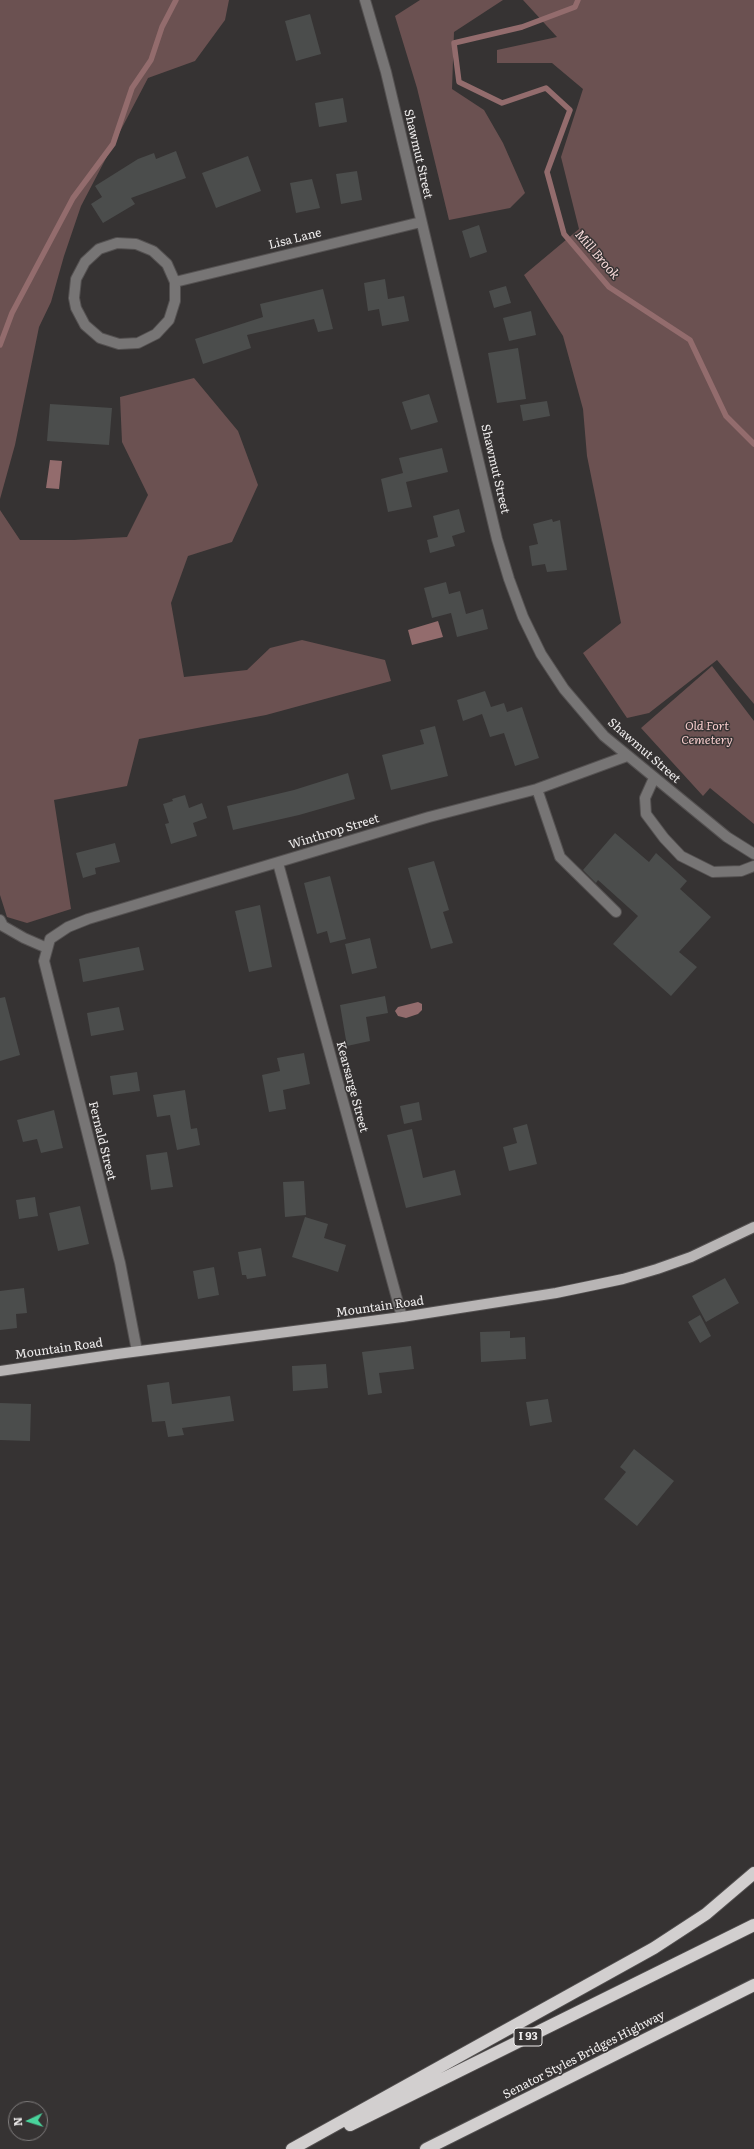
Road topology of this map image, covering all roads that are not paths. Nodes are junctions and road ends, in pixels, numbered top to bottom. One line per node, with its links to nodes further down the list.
1 (365, 0): 2 (street, Shawmut Street)
2 (421, 222): 3 (street, Lisa Lane); 4 (street, Shawmut Street)
3 (175, 282): 3 (street)
4 (627, 756): 5 (street, Shawmut Street); 6 (street, Winthrop Street)
5 (654, 778): 7 (street, Shawmut Street); 9 (street)
6 (537, 789): 8 (street, Winthrop Street); 10 (street)
7 (754, 854)
8 (278, 863): 12 (street, Winthrop Street); 14 (street, Kearsarge Street)
9 (754, 866)
10 (616, 912)
11 (0, 920): 12 (street)
12 (49, 944): 15 (street, Fernald Street)
13 (754, 1227): 14 (main road, Mountain Road)
14 (402, 1317): 15 (main road, Mountain Road)
15 (138, 1351): 16 (main road, Mountain Road)
16 (0, 1371)
17 (754, 1873): 20 (highway)
18 (754, 1925): 21 (highway, I 93)
19 (754, 1985): 22 (highway, Senator Styles Bridges Highway)
20 (292, 2149)
21 (302, 2149)
22 (426, 2149)

